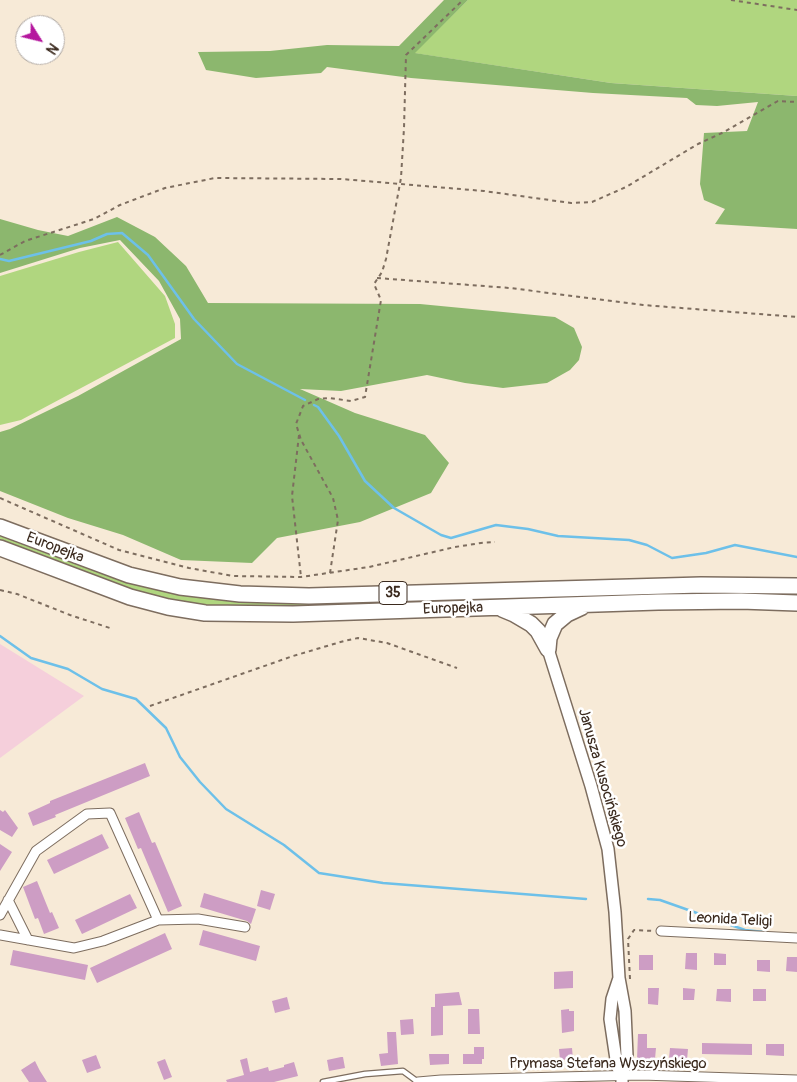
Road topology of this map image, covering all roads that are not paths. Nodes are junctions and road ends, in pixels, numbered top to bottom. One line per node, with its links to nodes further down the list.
1 (0, 527): 3 (main road, Europejka / 35)
2 (0, 548): 6 (main road, Europejka / 35)
3 (797, 586)
4 (797, 603): 5 (main road, Europejka / 35)
5 (588, 604): 6 (main road, Europejka / 35); 7 (main road)
6 (496, 607): 7 (main road)
7 (548, 648): 16 (street, Janusza Kusocińskiego)
8 (8, 900): 9 (street); 10 (street); 15 (street)
9 (0, 915)
10 (158, 920): 11 (street); 15 (street)
11 (245, 927)
12 (661, 931): 14 (street, Leonida Teligi)
13 (0, 935): 15 (street)
14 (797, 938)
15 (28, 940)
16 (622, 1079): 17 (street, Prymasa Stefana Wyszyńskiego); 18 (street, Prymasa Stefana Wyszyńskiego)
17 (583, 1080): 20 (street, Prymasa Stefana Wyszyńskiego)
18 (797, 1080)
19 (323, 1082): 20 (lane)
20 (418, 1082)

